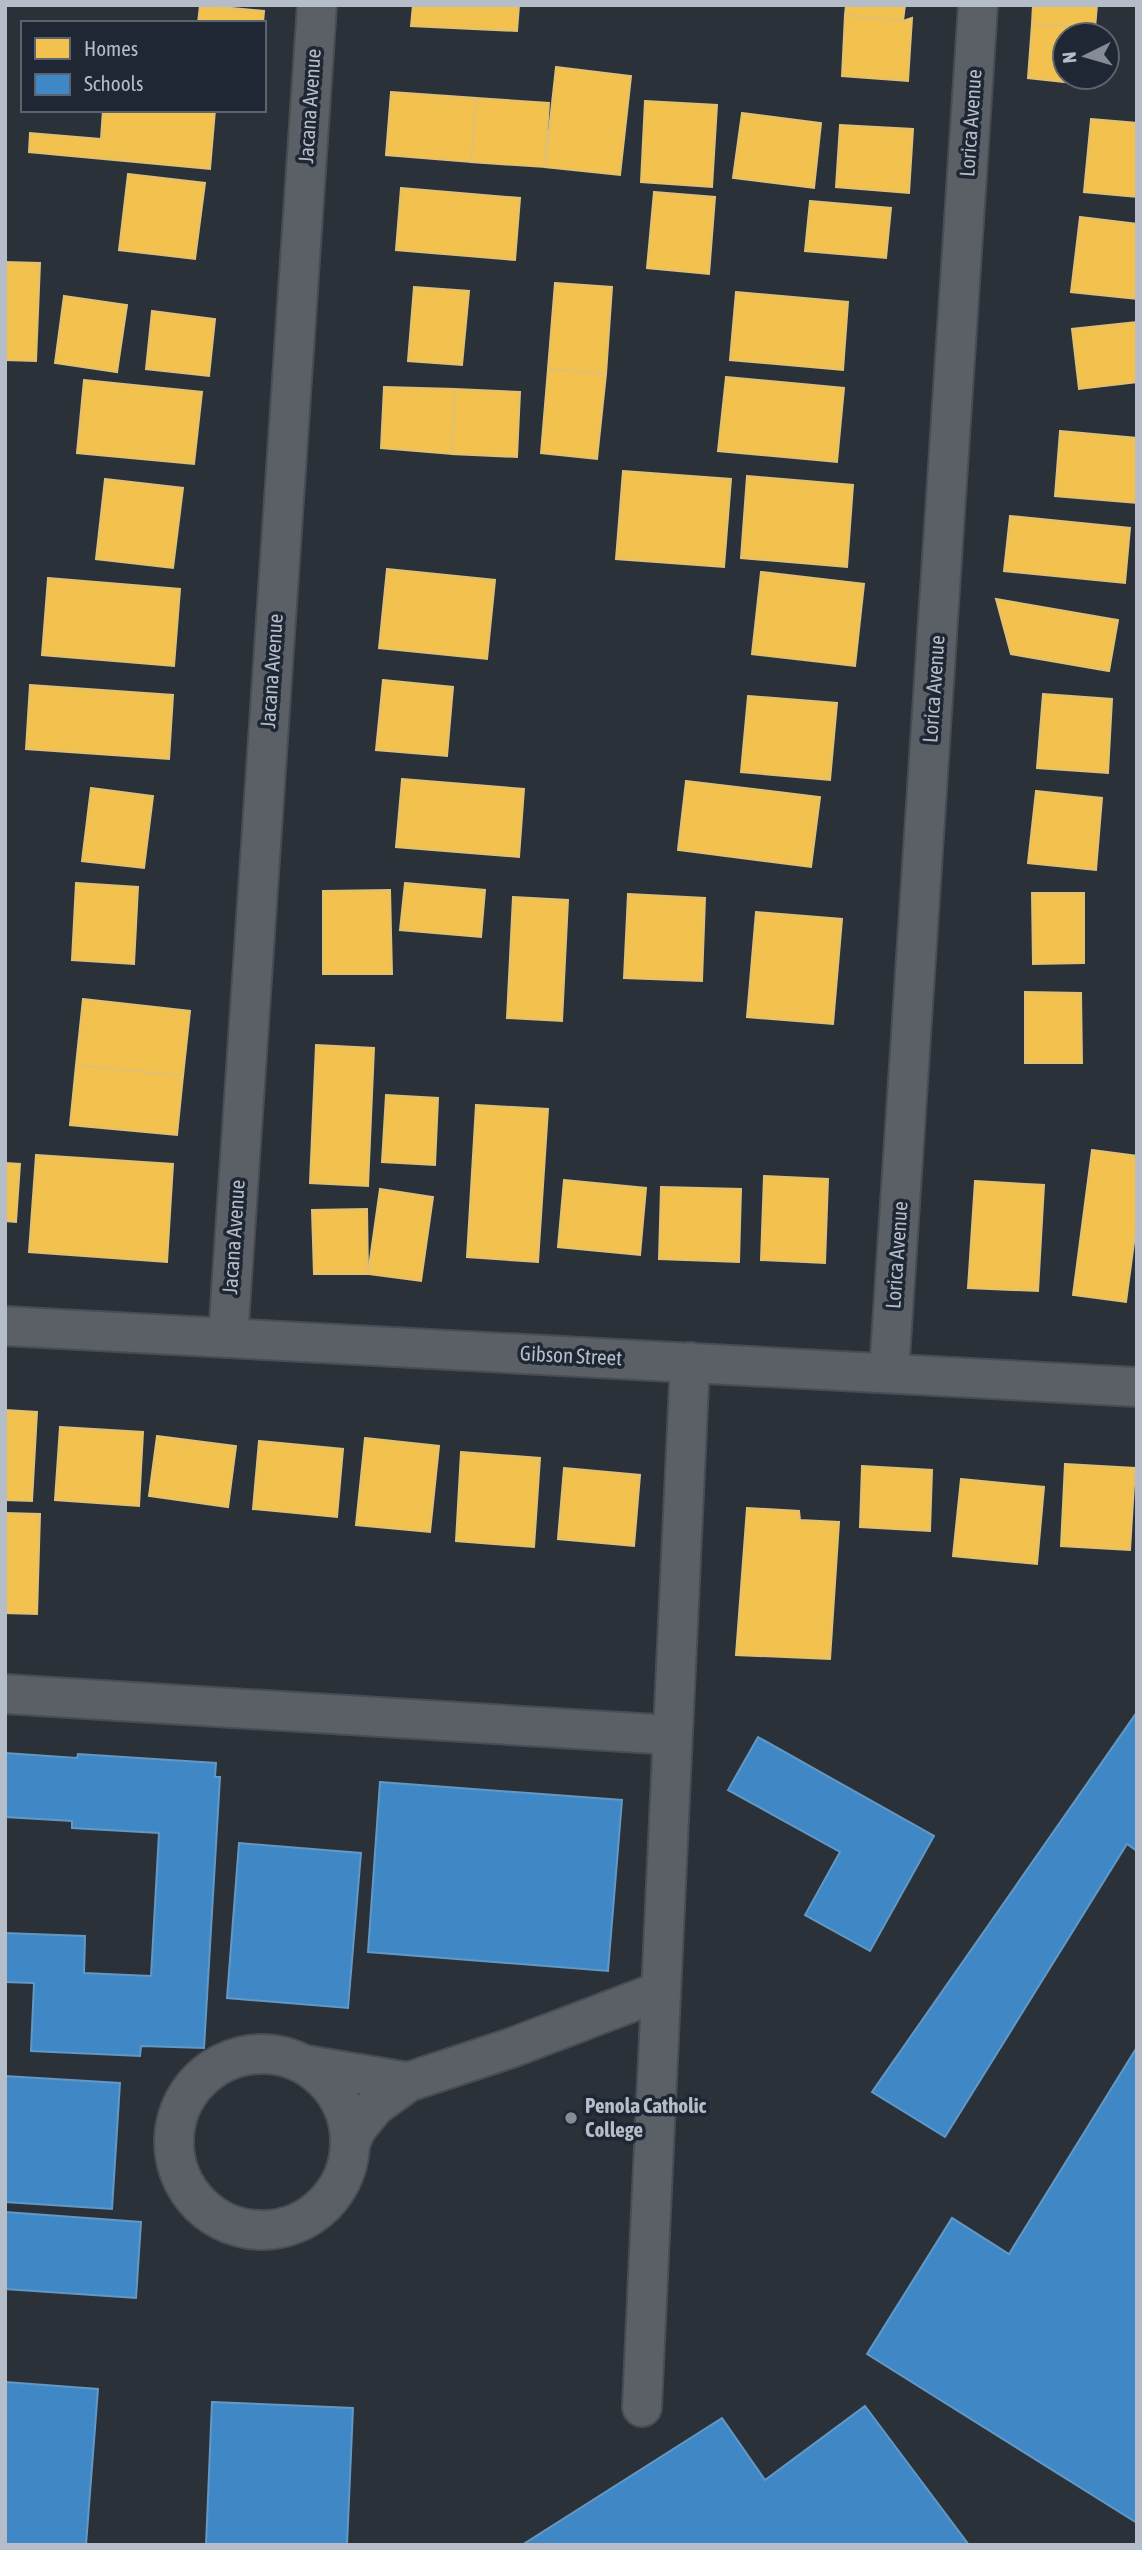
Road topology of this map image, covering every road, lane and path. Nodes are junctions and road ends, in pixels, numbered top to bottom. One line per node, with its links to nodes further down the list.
1 (317, 5): 4 (street, Jacana Avenue)
2 (978, 5): 6 (street, Lorica Avenue)
3 (5, 1326): 4 (street, Gibson Street)
4 (228, 1338): 5 (street, Gibson Street)
5 (690, 1362): 6 (street, Gibson Street); 9 (street)
6 (889, 1373): 7 (street, Gibson Street)
7 (1137, 1387)
8 (5, 1694): 9 (street)
9 (672, 1735): 10 (street)
10 (661, 1991): 12 (street); 14 (street)
11 (306, 2065): 12 (street); 13 (street); 13 (street)
12 (408, 2082): 13 (street)
13 (350, 2143)
14 (642, 2407)

